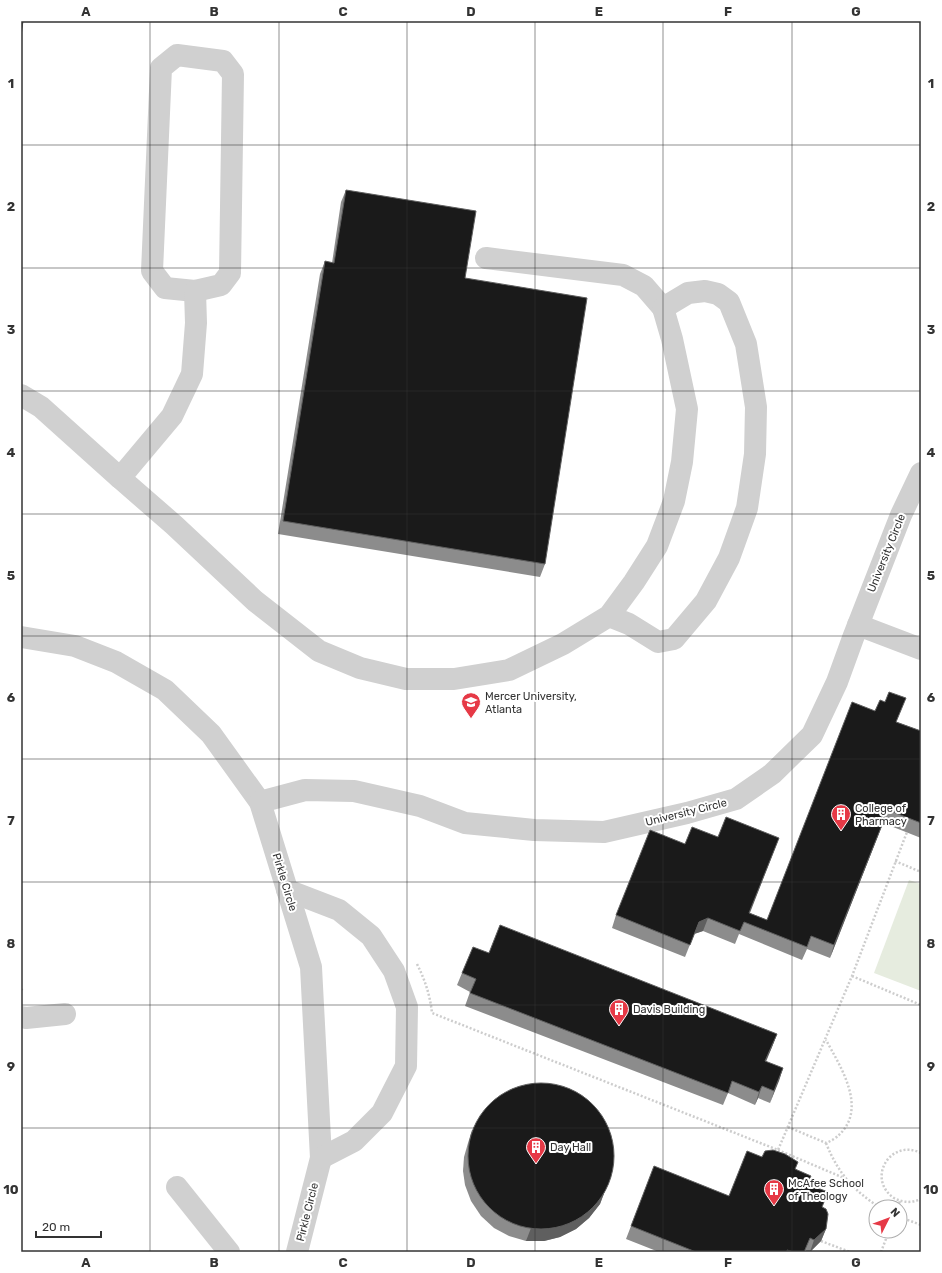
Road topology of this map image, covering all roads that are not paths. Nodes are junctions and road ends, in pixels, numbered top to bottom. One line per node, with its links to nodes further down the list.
1 (486, 258): 3 (street)
2 (195, 291): 2 (street); 6 (street)
3 (663, 308): 7 (street); 7 (street)
4 (21, 395): 6 (street)
5 (921, 473): 8 (street, University Circle)
6 (120, 478): 7 (street)
7 (609, 616)
8 (858, 625): 10 (street); 11 (street, University Circle)
9 (26, 638): 11 (street, Pirkle Circle)
10 (921, 649)
11 (260, 802): 12 (street, Pirkle Circle)
12 (287, 890): 15 (street, Pirkle Circle); 15 (street)
13 (65, 1014): 14 (street)
14 (21, 1017)
15 (321, 1158): 18 (street, Pirkle Circle)
16 (177, 1187): 17 (street)
17 (229, 1252)
18 (297, 1252)

